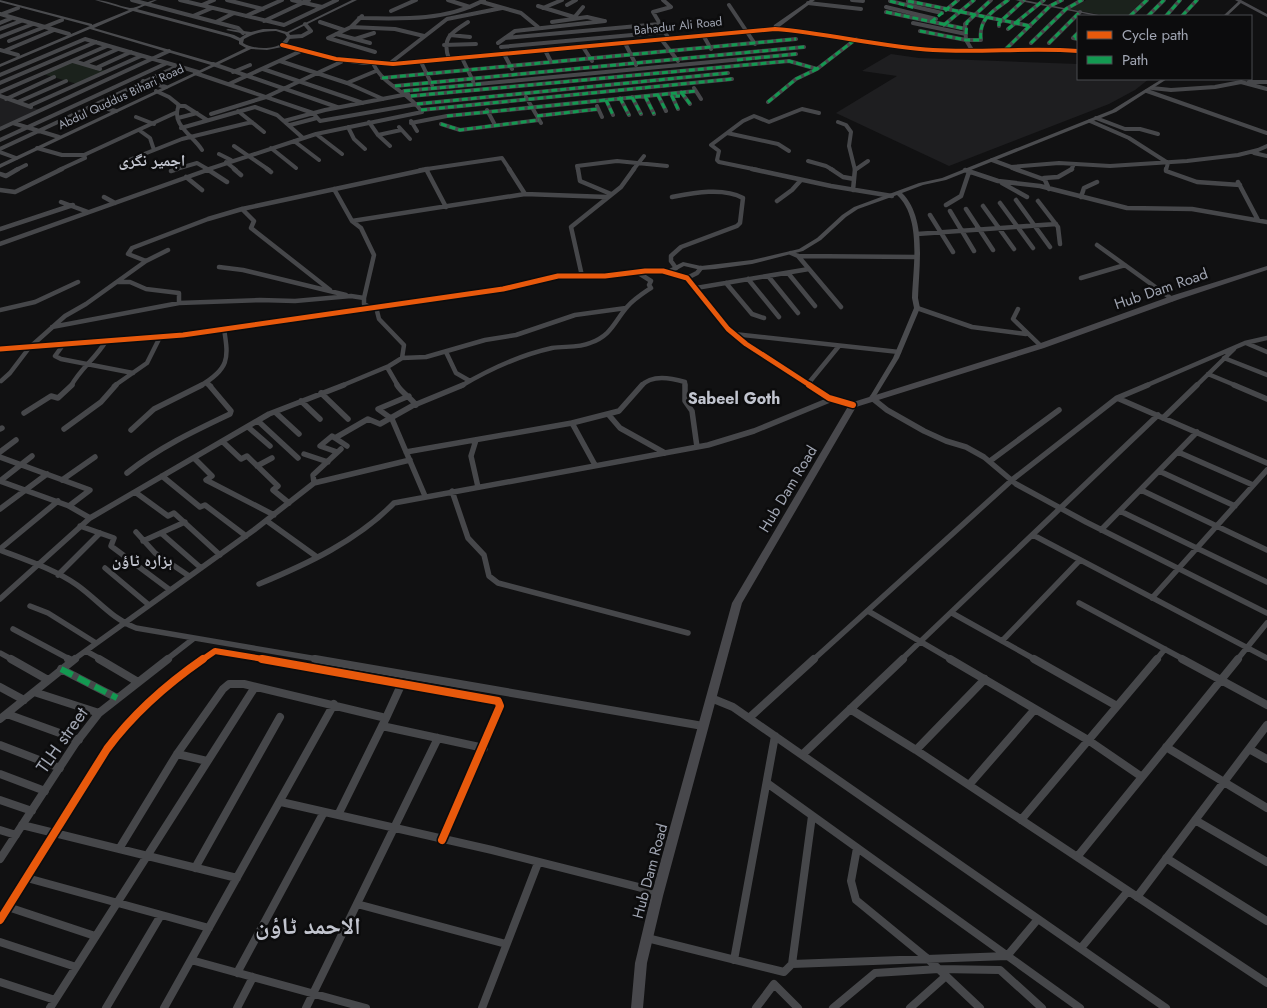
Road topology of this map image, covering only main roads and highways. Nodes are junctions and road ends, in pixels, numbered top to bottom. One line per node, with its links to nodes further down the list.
1 (1239, 1): 2 (main road)
2 (1267, 16)
3 (1267, 268): 4 (main road, Hub Dam Road)
4 (636, 1008)

